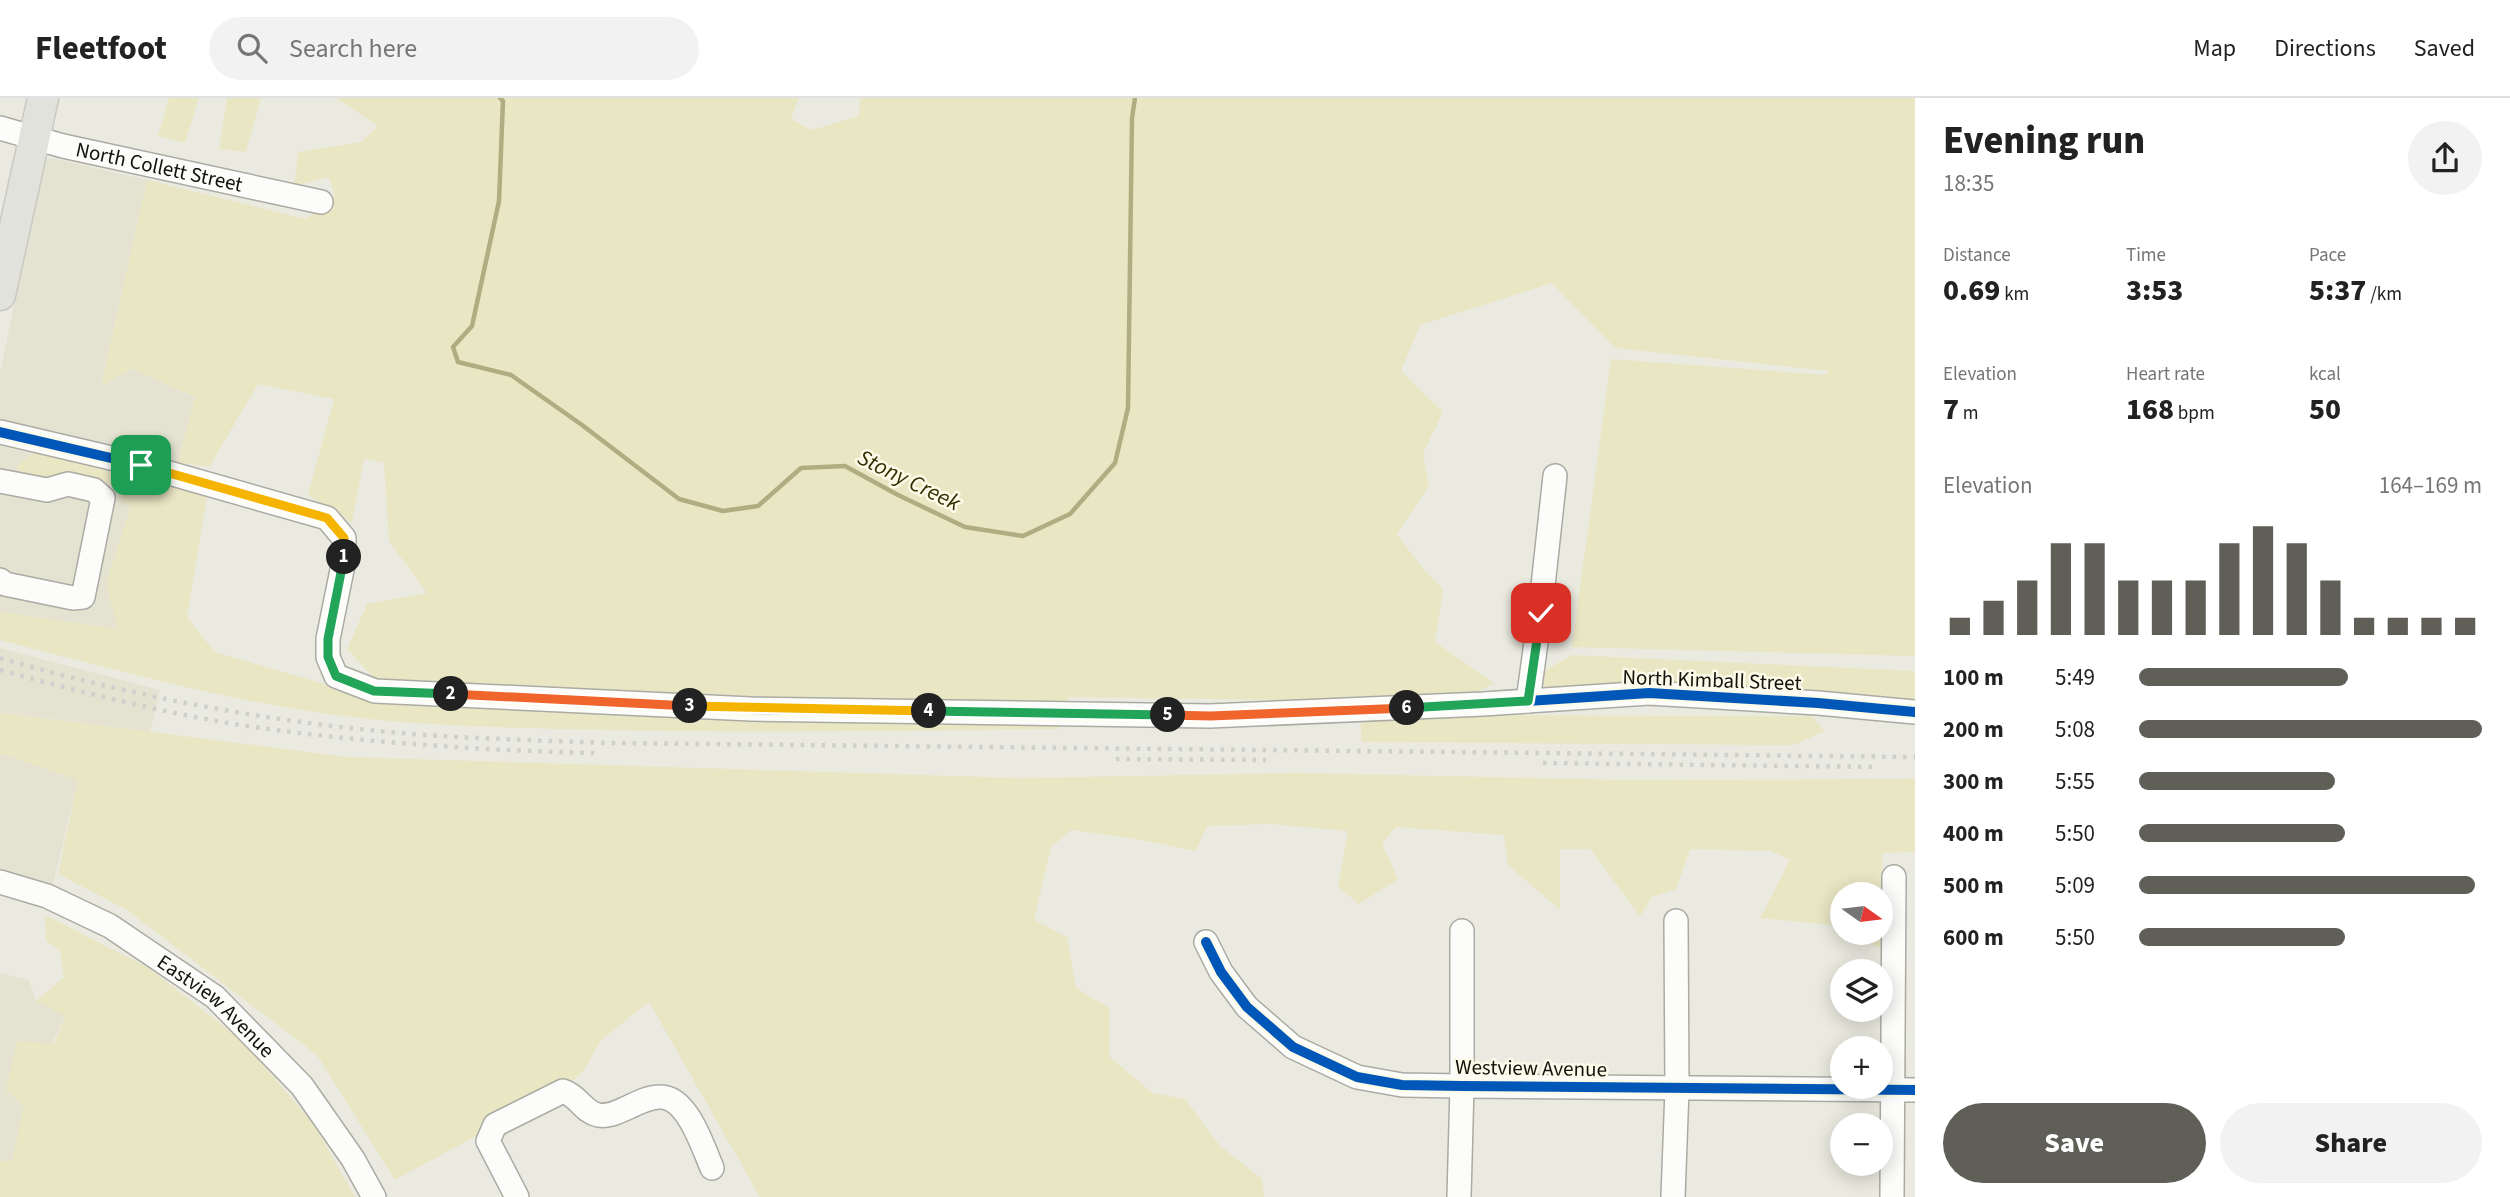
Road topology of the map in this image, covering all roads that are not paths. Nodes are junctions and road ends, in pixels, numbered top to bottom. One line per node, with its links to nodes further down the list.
1 (43, 98): 3 (main road)
2 (0, 128): 3 (street, North Collett Street)
3 (35, 138): 4 (street, North Collett Street); 5 (main road)
4 (321, 202)
5 (0, 295)
6 (0, 432): 10 (street, North Kimball Street)
7 (1555, 476): 10 (street)
8 (0, 481): 9 (street)
9 (0, 580)
10 (1528, 701): 11 (street, North Kimball Street)
11 (1915, 712)
12 (1894, 877): 17 (street)
13 (0, 882): 25 (street, Eastview Avenue)
14 (1676, 921): 19 (street)
15 (1462, 931): 18 (street)
16 (1206, 942): 18 (street, Westview Avenue)
17 (1893, 1036)
18 (1462, 1086): 19 (street, Westview Avenue); 27 (street)
19 (1676, 1089): 20 (street, Westview Avenue); 28 (street)
20 (1830, 1090)
21 (1893, 1090): 22 (street, Westview Avenue)
22 (1915, 1090)
23 (1892, 1099): 29 (street)
24 (712, 1168): 26 (street)
25 (374, 1197)
26 (516, 1197)
27 (1459, 1197)
28 (1673, 1197)
29 (1892, 1197)

